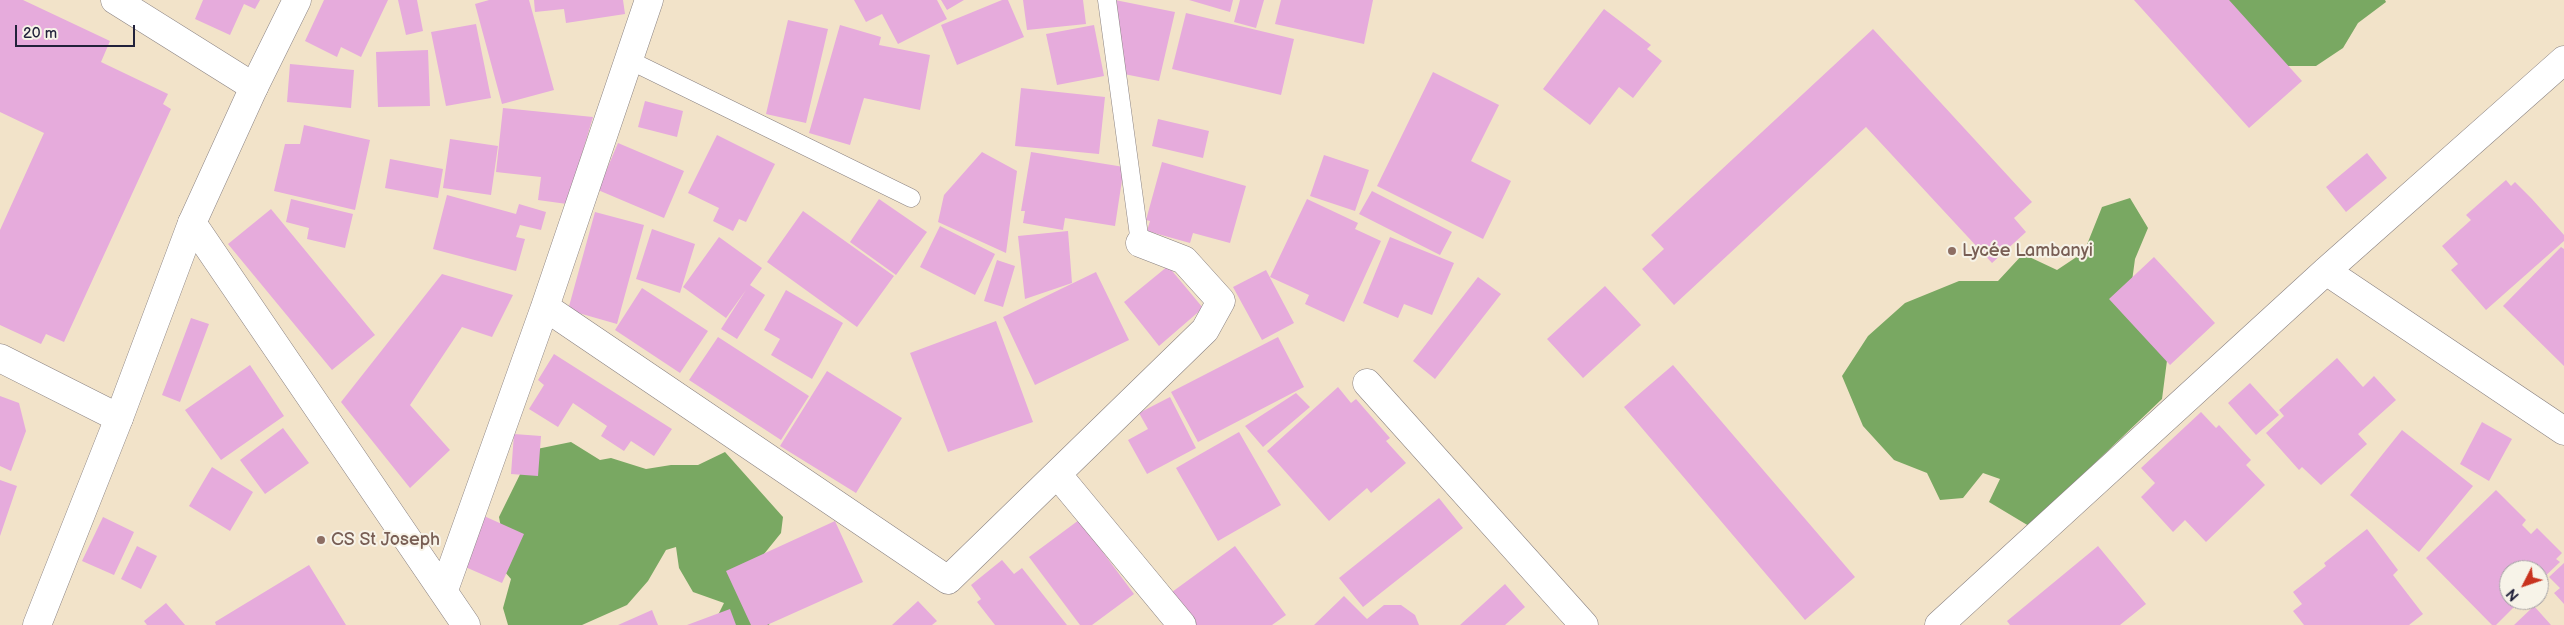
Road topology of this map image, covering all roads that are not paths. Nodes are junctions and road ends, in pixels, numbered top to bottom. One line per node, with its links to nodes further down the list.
1 (114, 0): 7 (street)
2 (298, 0): 7 (street)
3 (649, 0): 5 (street)
4 (1106, 0): 10 (lane)
5 (629, 60): 8 (lane); 12 (street)
6 (2564, 60): 11 (street)
7 (254, 87): 9 (street)
8 (911, 198)
9 (192, 223): 15 (street); 18 (street)
10 (1140, 243): 17 (street)
11 (2326, 271): 16 (street); 23 (street)
12 (545, 307): 17 (street); 18 (street)
13 (0, 358): 15 (street)
14 (1366, 383): 22 (street)
15 (119, 418): 19 (street)
16 (2564, 431)
17 (1057, 474): 21 (street)
18 (444, 590): 20 (street)
19 (37, 625)
20 (466, 625)
21 (1182, 625)
22 (1584, 625)
23 (1939, 625)

